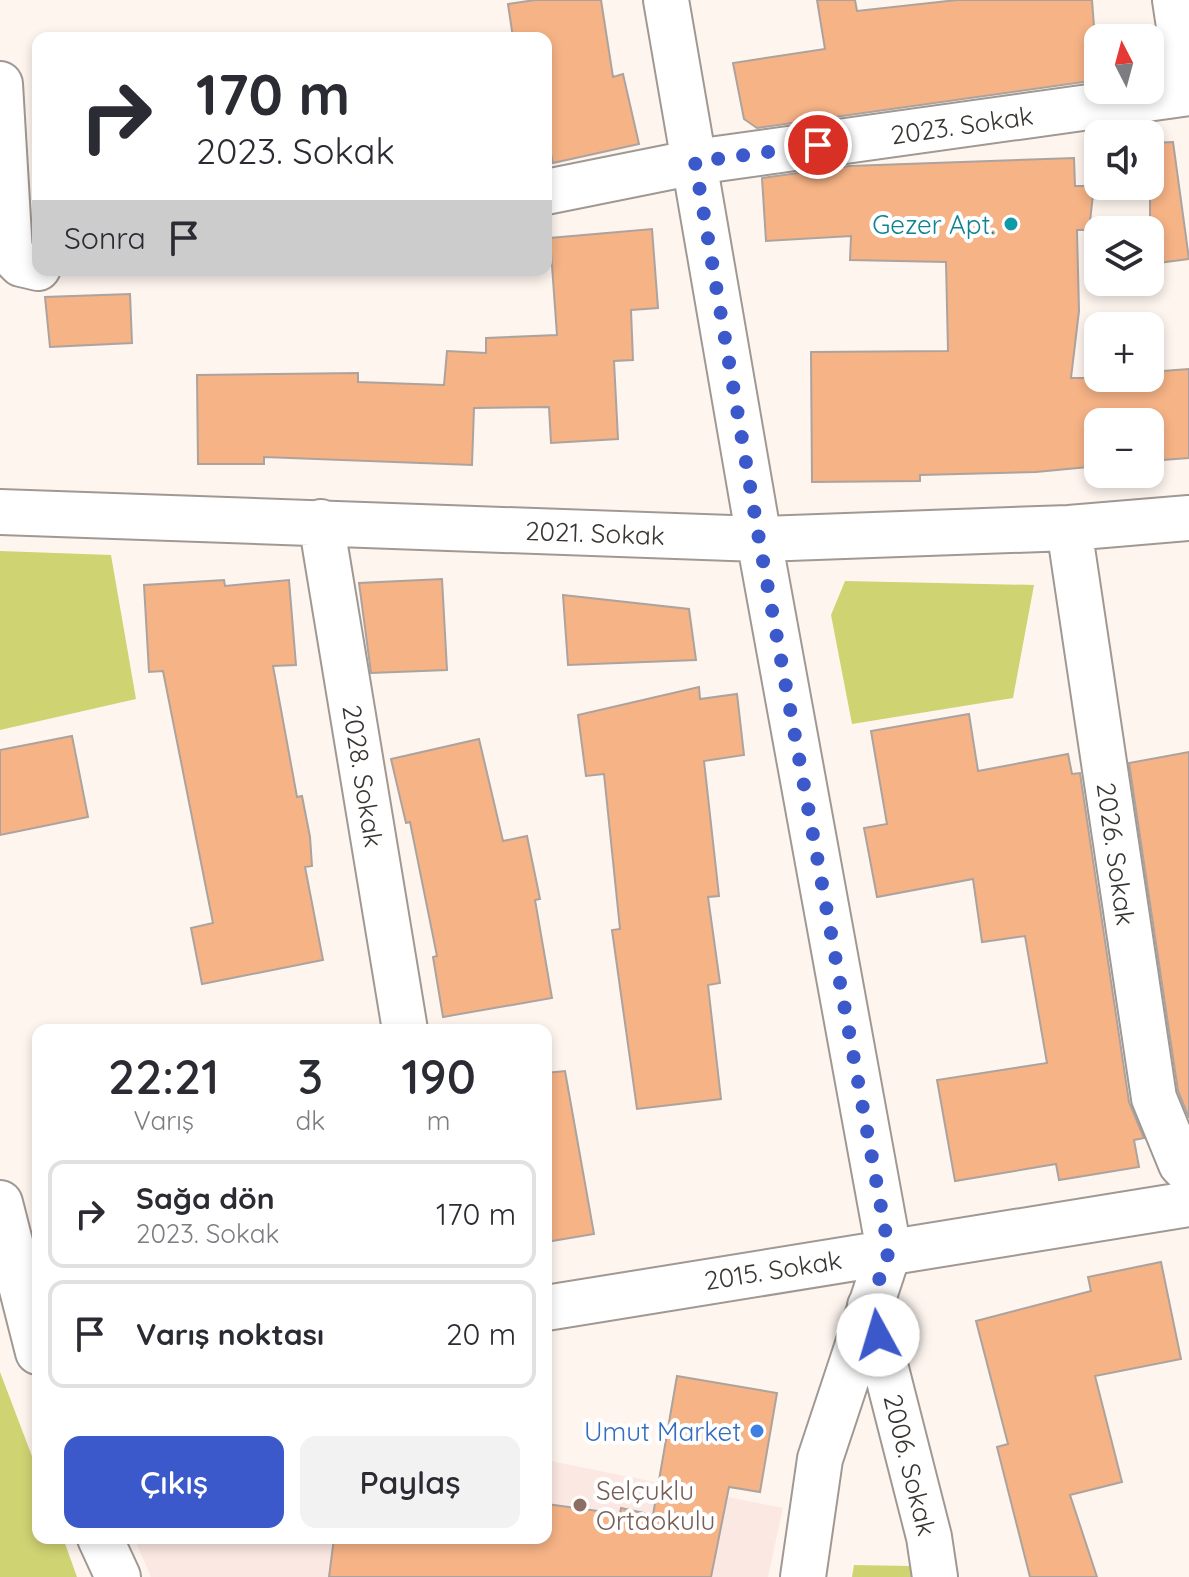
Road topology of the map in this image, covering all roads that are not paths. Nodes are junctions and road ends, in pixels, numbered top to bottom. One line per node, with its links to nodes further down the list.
1 (666, 0): 5 (street)
2 (1175, 0): 4 (street)
3 (0, 84): 7 (street)
4 (1189, 93): 5 (street, 2023. Sokak)
5 (695, 162): 6 (street, 2023. Sokak); 12 (street)
6 (552, 191)
7 (32, 267)
8 (0, 512): 10 (street, 2021. Sokak)
9 (1189, 518): 11 (street, 2021. Sokak)
10 (321, 522): 12 (street, 2021. Sokak); 13 (street, 2028. Sokak)
11 (1069, 528): 12 (street, 2021. Sokak); 14 (street, 2026. Sokak)
12 (759, 539): 17 (street)
13 (404, 1024)
14 (1189, 1172)
15 (0, 1203): 20 (street)
16 (1189, 1204): 17 (street, 2015. Sokak)
17 (889, 1251): 18 (street); 19 (street, 2015. Sokak)
18 (870, 1306): 23 (street); 24 (street, 2006. Sokak)
19 (552, 1307)
20 (32, 1328)
21 (103, 1544): 22 (street)
22 (118, 1577)
23 (803, 1577)
24 (935, 1577)

